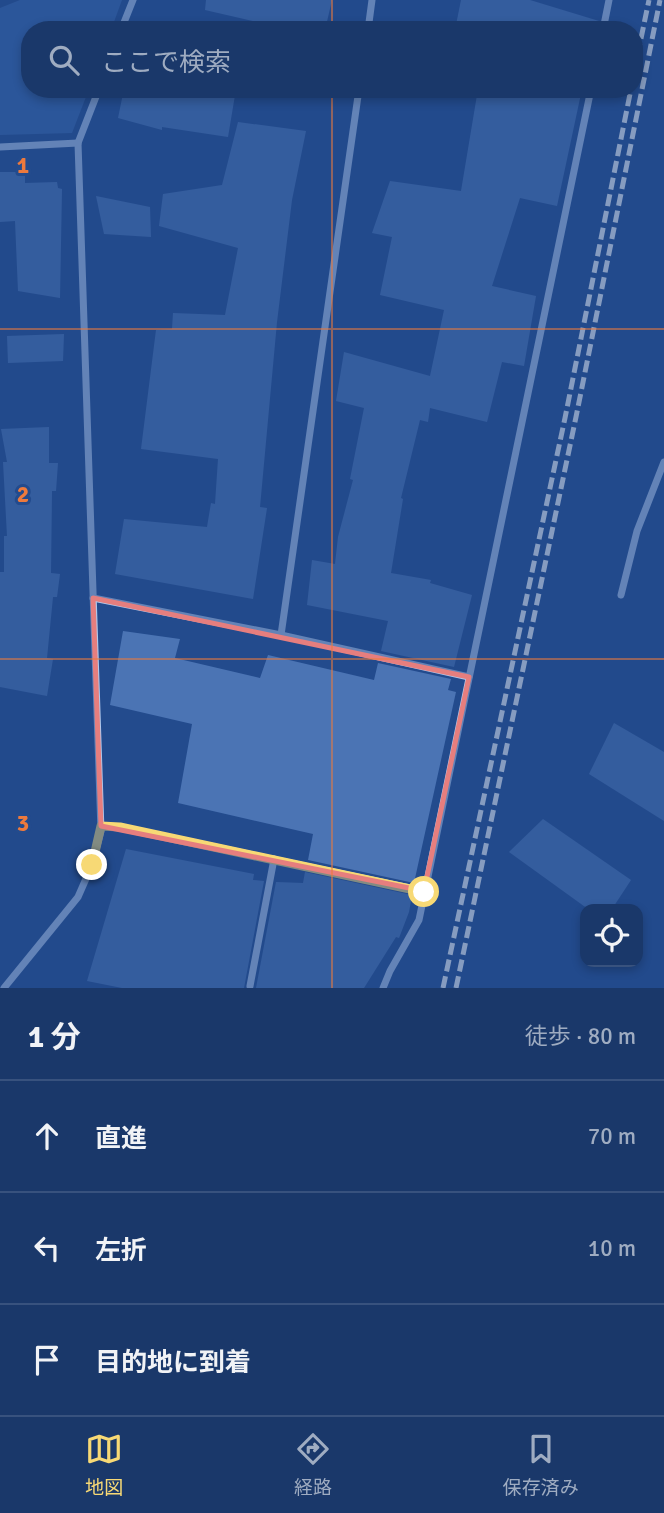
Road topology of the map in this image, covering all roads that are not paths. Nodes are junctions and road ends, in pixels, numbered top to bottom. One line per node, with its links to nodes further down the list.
1 (133, 0): 4 (street)
2 (372, 0): 5 (street)
3 (609, 0): 6 (street)
4 (125, 21)
5 (369, 21)
6 (605, 21)
7 (96, 98): 10 (street)
8 (358, 98): 15 (street)
9 (589, 98): 16 (street)
10 (78, 143): 11 (street); 14 (street)
11 (0, 147)
12 (664, 462): 13 (street)
13 (621, 595)
14 (93, 598): 15 (street); 17 (street)
15 (281, 635): 16 (street)
16 (469, 677): 19 (street)
17 (101, 826): 18 (street); 21 (street)
18 (274, 859): 19 (street); 20 (street)
19 (424, 891): 22 (street)
20 (250, 986)
21 (4, 988)
22 (383, 988)

